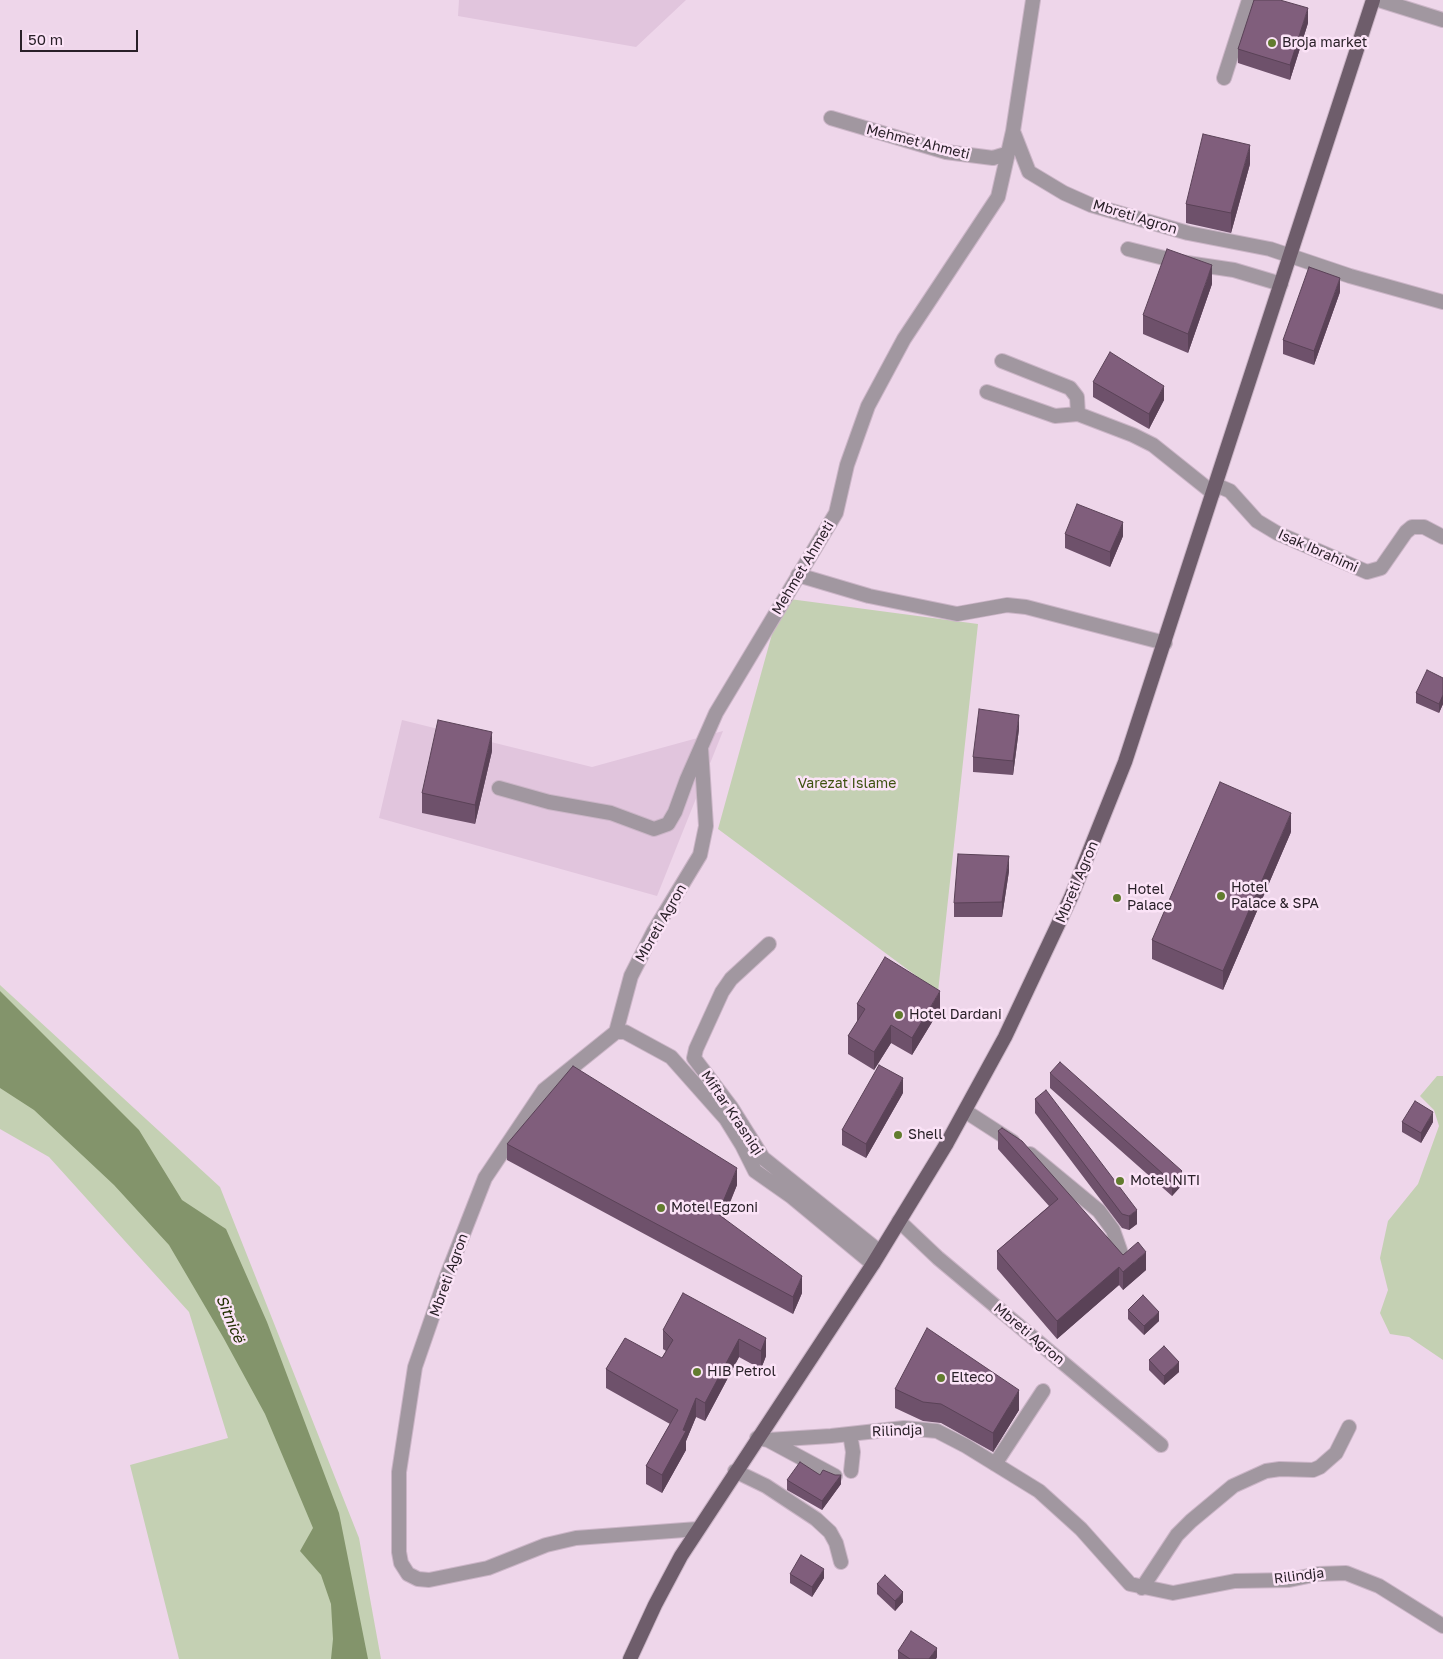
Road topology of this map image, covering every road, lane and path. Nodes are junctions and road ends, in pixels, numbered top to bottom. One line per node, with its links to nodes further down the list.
1 (1033, 0): 8 (street, Mehmet Ahmeti)
2 (1249, 0): 6 (street)
3 (1373, 0): 11 (main road, Mbreti Agron)
4 (1379, 0): 5 (street)
5 (1443, 20)
6 (1224, 78)
7 (831, 118): 9 (street, Mehmet Ahmeti)
8 (1013, 131): 9 (street, Mehmet Ahmeti); 11 (street, Mbreti Agron)
9 (1006, 154): 19 (street, Mehmet Ahmeti)
10 (1128, 249): 12 (street)
11 (1291, 256): 12 (main road, Mbreti Agron); 13 (street, Mbreti Agron)
12 (1281, 284): 17 (main road, Mbreti Agron)
13 (1443, 302)
14 (1002, 362): 16 (street)
15 (987, 392): 16 (street)
16 (1078, 414): 17 (street)
17 (1215, 489): 18 (street, Isak Ibrahimi); 20 (main road, Mbreti Agron)
18 (1443, 537)
19 (798, 575): 20 (street); 21 (street, Mehmet Ahmeti)
20 (1165, 643): 25 (main road, Mbreti Agron)
21 (701, 748): 22 (street, Mehmet Ahmeti); 24 (street, Mbreti Agron)
22 (499, 788)
23 (769, 944): 28 (street, Miftar Krasniqi)
24 (616, 1032): 28 (street); 38 (street, Mbreti Agron)
25 (966, 1111): 26 (main road, Mbreti Agron); 27 (street)
26 (899, 1221): 28 (main road, Mbreti Agron); 33 (street, Mbreti Agron)
27 (1120, 1250)
28 (876, 1258): 32 (main road, Mbreti Agron)
29 (1043, 1391): 34 (street)
30 (1349, 1427): 40 (street)
31 (850, 1434): 32 (street, Rilindja); 34 (street, Rilindja); 36 (street, Rilindja)
32 (762, 1439): 35 (main road, Mbreti Agron); 37 (street)
33 (1161, 1445)
34 (995, 1464): 40 (street, Rilindja)
35 (735, 1471): 38 (main road, Mbreti Agron); 39 (street)
36 (851, 1471)
37 (835, 1476)
38 (698, 1529): 42 (main road, Mbreti Agron)
39 (841, 1562)
40 (1142, 1588): 41 (street, Rilindja)
41 (1443, 1626)
42 (630, 1659)

